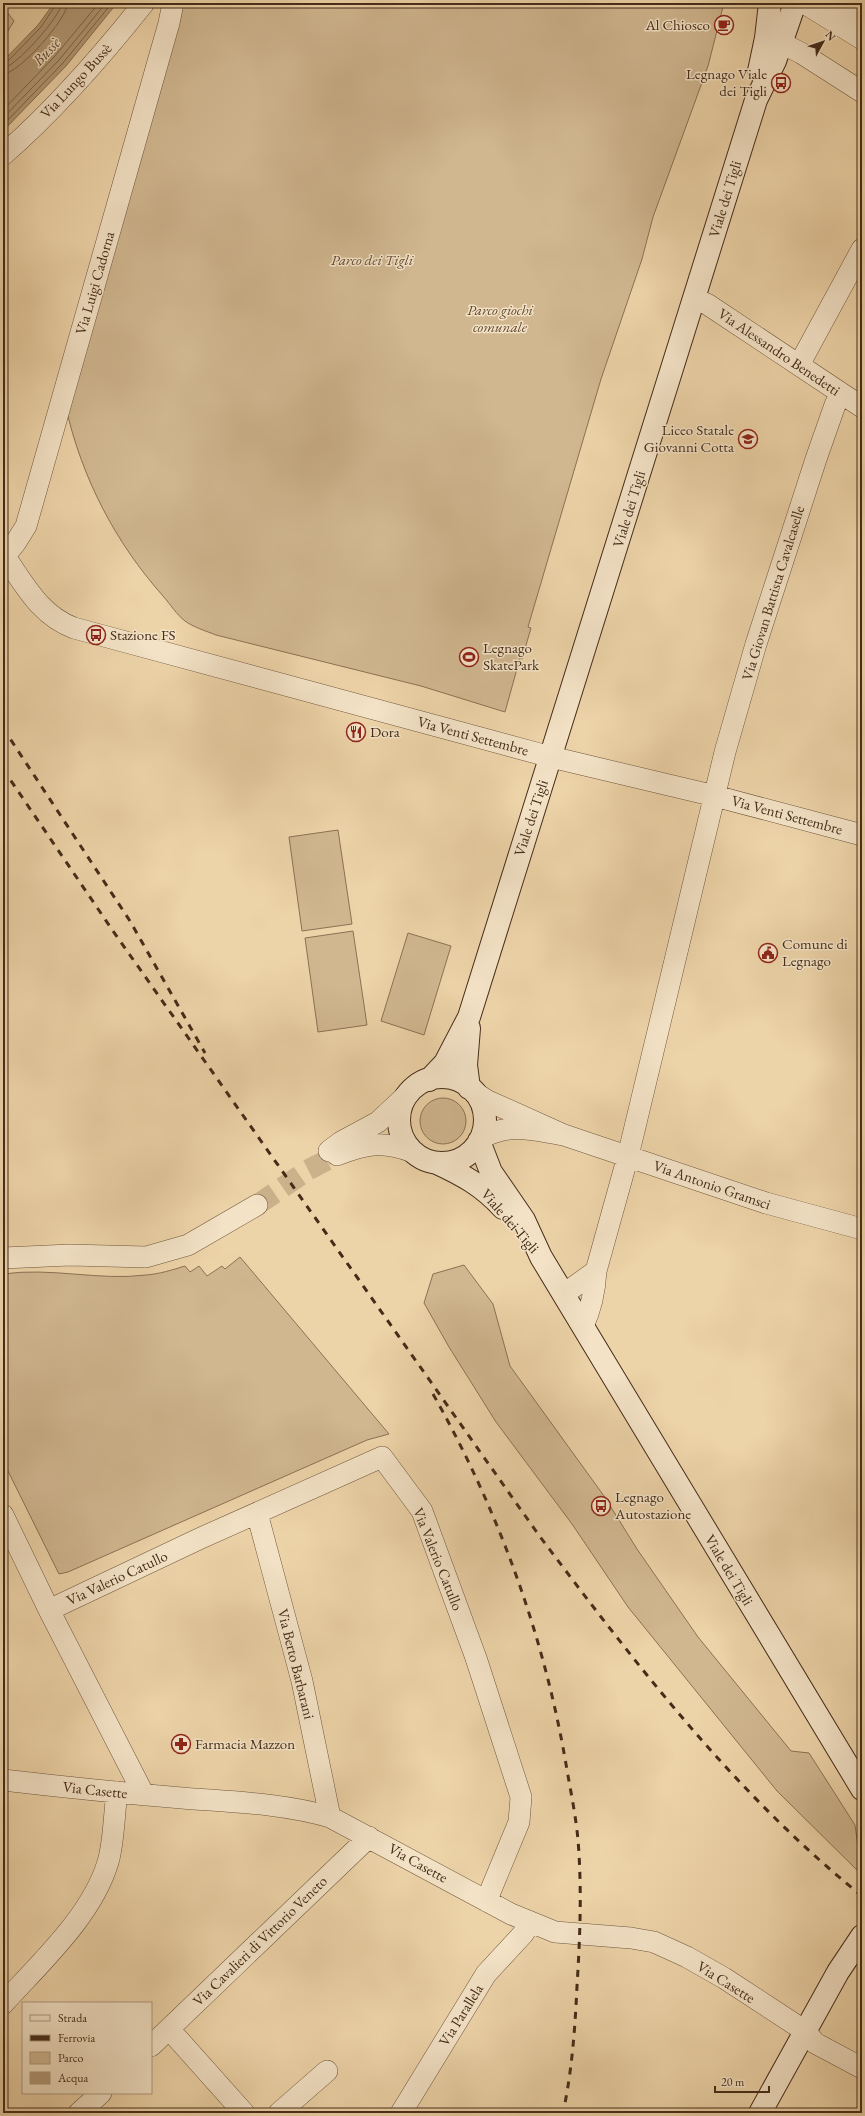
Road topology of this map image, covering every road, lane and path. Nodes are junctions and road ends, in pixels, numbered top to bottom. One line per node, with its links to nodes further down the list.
1 (144, 3): 12 (street, Via Lungo Bussè)
2 (173, 3): 18 (street, Via Luigi Cadorna)
3 (770, 3): 11 (street)
4 (794, 3): 9 (street, Viale dei Tigli)
5 (804, 3): 8 (street)
6 (838, 3): 7 (street)
7 (862, 27)
8 (862, 39)
9 (781, 43): 10 (street); 11 (street, Viale dei Tigli)
10 (862, 92)
11 (756, 100): 14 (street, Viale dei Tigli)
12 (3, 155)
13 (862, 250): 15 (street)
14 (694, 299): 15 (street, Via Alessandro Benedetti); 19 (street, Viale dei Tigli)
15 (799, 365): 16 (street, Via Alessandro Benedetti)
16 (841, 393): 17 (street, Via Alessandro Benedetti); 20 (street, Via Giovan Battista Cavalcaselle)
17 (862, 407)
18 (4, 555): 19 (street, Via Venti Settembre)
19 (551, 757): 20 (street, Via Venti Settembre); 22 (street, Viale dei Tigli)
20 (715, 796): 21 (street, Via Venti Settembre); 29 (street, Via Giovan Battista Cavalcaselle)
21 (862, 835)
22 (470, 1017): 23 (street, Viale dei Tigli); 24 (street, Viale dei Tigli)
23 (429, 1080): 24 (street, Viale dei Tigli); 25 (street, Viale dei Tigli)
24 (472, 1090): 26 (street, Via Antonio Gramsci); 27 (street, Viale dei Tigli)
25 (409, 1093): 28 (street); 28 (street)
26 (564, 1135): 27 (street, Via Antonio Gramsci); 29 (street, Via Antonio Gramsci)
27 (480, 1140): 30 (street); 33 (street, Viale dei Tigli)
28 (413, 1152): 30 (street, Viale dei Tigli)
29 (628, 1156): 32 (street, Via Antonio Gramsci); 35 (street, Via Giovan Battista Cavalcaselle)
30 (437, 1163): 33 (street, Viale dei Tigli)
31 (257, 1205): 34 (street)
32 (862, 1229)
33 (541, 1257): 36 (street, Viale dei Tigli)
34 (3, 1258)
35 (596, 1271): 36 (street); 37 (street, Via Giovan Battista Cavalcaselle)
36 (564, 1294): 37 (street, Viale dei Tigli)
37 (583, 1326): 41 (street, Viale dei Tigli)
38 (257, 1513): 40 (street, Via Valerio Catullo); 47 (street, Via Berto Barbarani); 49 (street, Via Valerio Catullo)
39 (3, 1516): 40 (street)
40 (49, 1610): 46 (street)
41 (845, 1759): 42 (street, Viale dei Tigli); 44 (street, Viale dei Tigli)
42 (862, 1773)
43 (5, 1776): 45 (street, Via Casette)
44 (862, 1789)
45 (116, 1792): 46 (street, Via Casette); 52 (street)
46 (144, 1795): 47 (street, Via Casette)
47 (330, 1817): 48 (street, Via Casette)
48 (369, 1837): 49 (street, Via Casette); 53 (street, Via Cavalieri di Vittorio Veneto)
49 (488, 1902): 50 (street, Via Casette)
50 (530, 1923): 54 (street, Via Casette); 62 (street, Via Parallela)
51 (862, 1936): 54 (street)
52 (3, 2004)
53 (168, 2030): 55 (street, Via Cavalieri di Vittorio Veneto); 60 (street)
54 (805, 2031): 56 (street, Via Casette); 63 (street)
55 (152, 2045)
56 (862, 2068)
57 (327, 2071): 61 (street)
58 (100, 2094): 59 (street)
59 (79, 2113)
60 (244, 2113)
61 (279, 2113)
62 (401, 2113)
63 (760, 2113)

